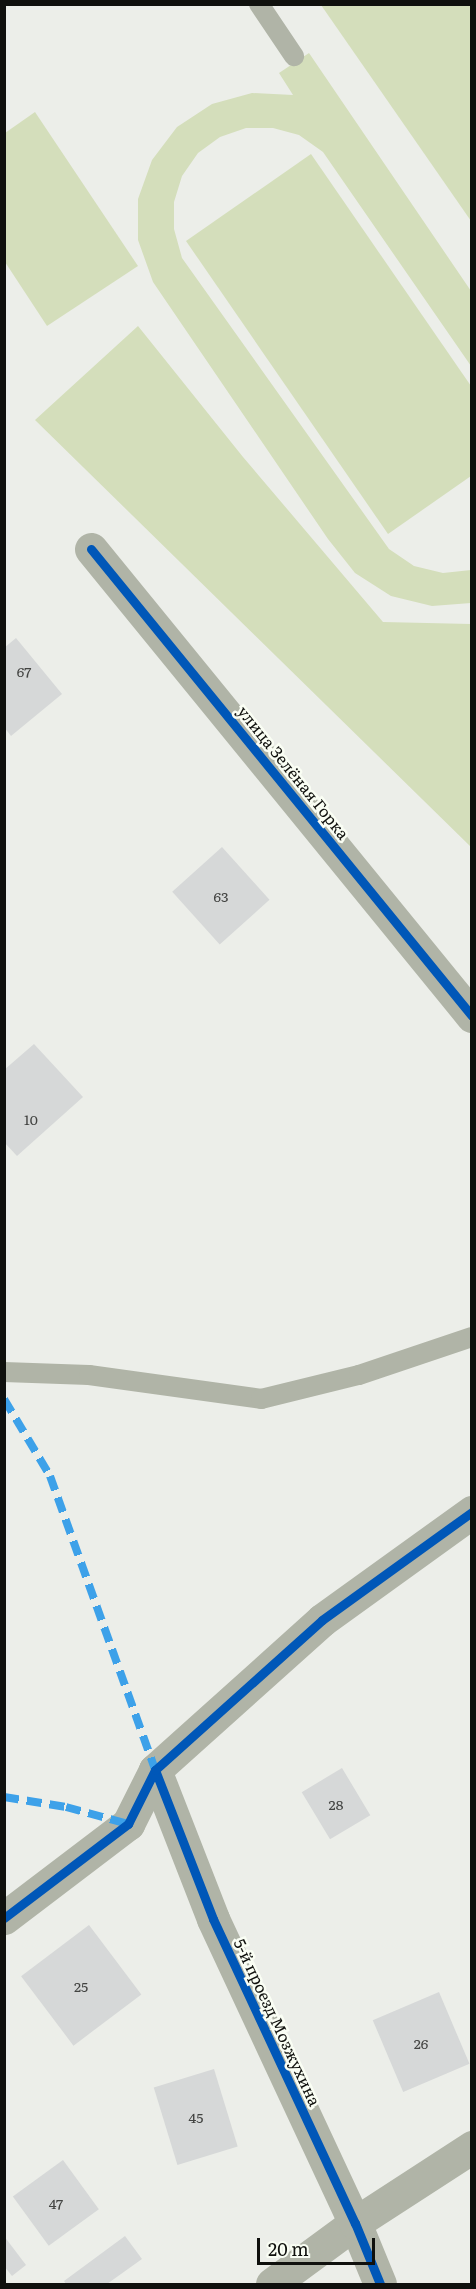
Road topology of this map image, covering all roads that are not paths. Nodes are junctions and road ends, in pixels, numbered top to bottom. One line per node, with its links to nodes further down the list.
1 (259, 4): 2 (lane)
2 (294, 56)
3 (91, 549): 4 (street, улица Зелёная Горка)
4 (471, 1016)
5 (471, 1337): 6 (lane)
6 (4, 1372)
7 (471, 1512): 8 (street)
8 (155, 1770): 9 (street); 11 (street, 5-й проезд Мозжухина)
9 (4, 1918)
10 (471, 2147): 11 (street)
11 (355, 2223): 12 (street); 13 (street, 5-й проезд Мозжухина)
12 (272, 2284)
13 (380, 2284)

